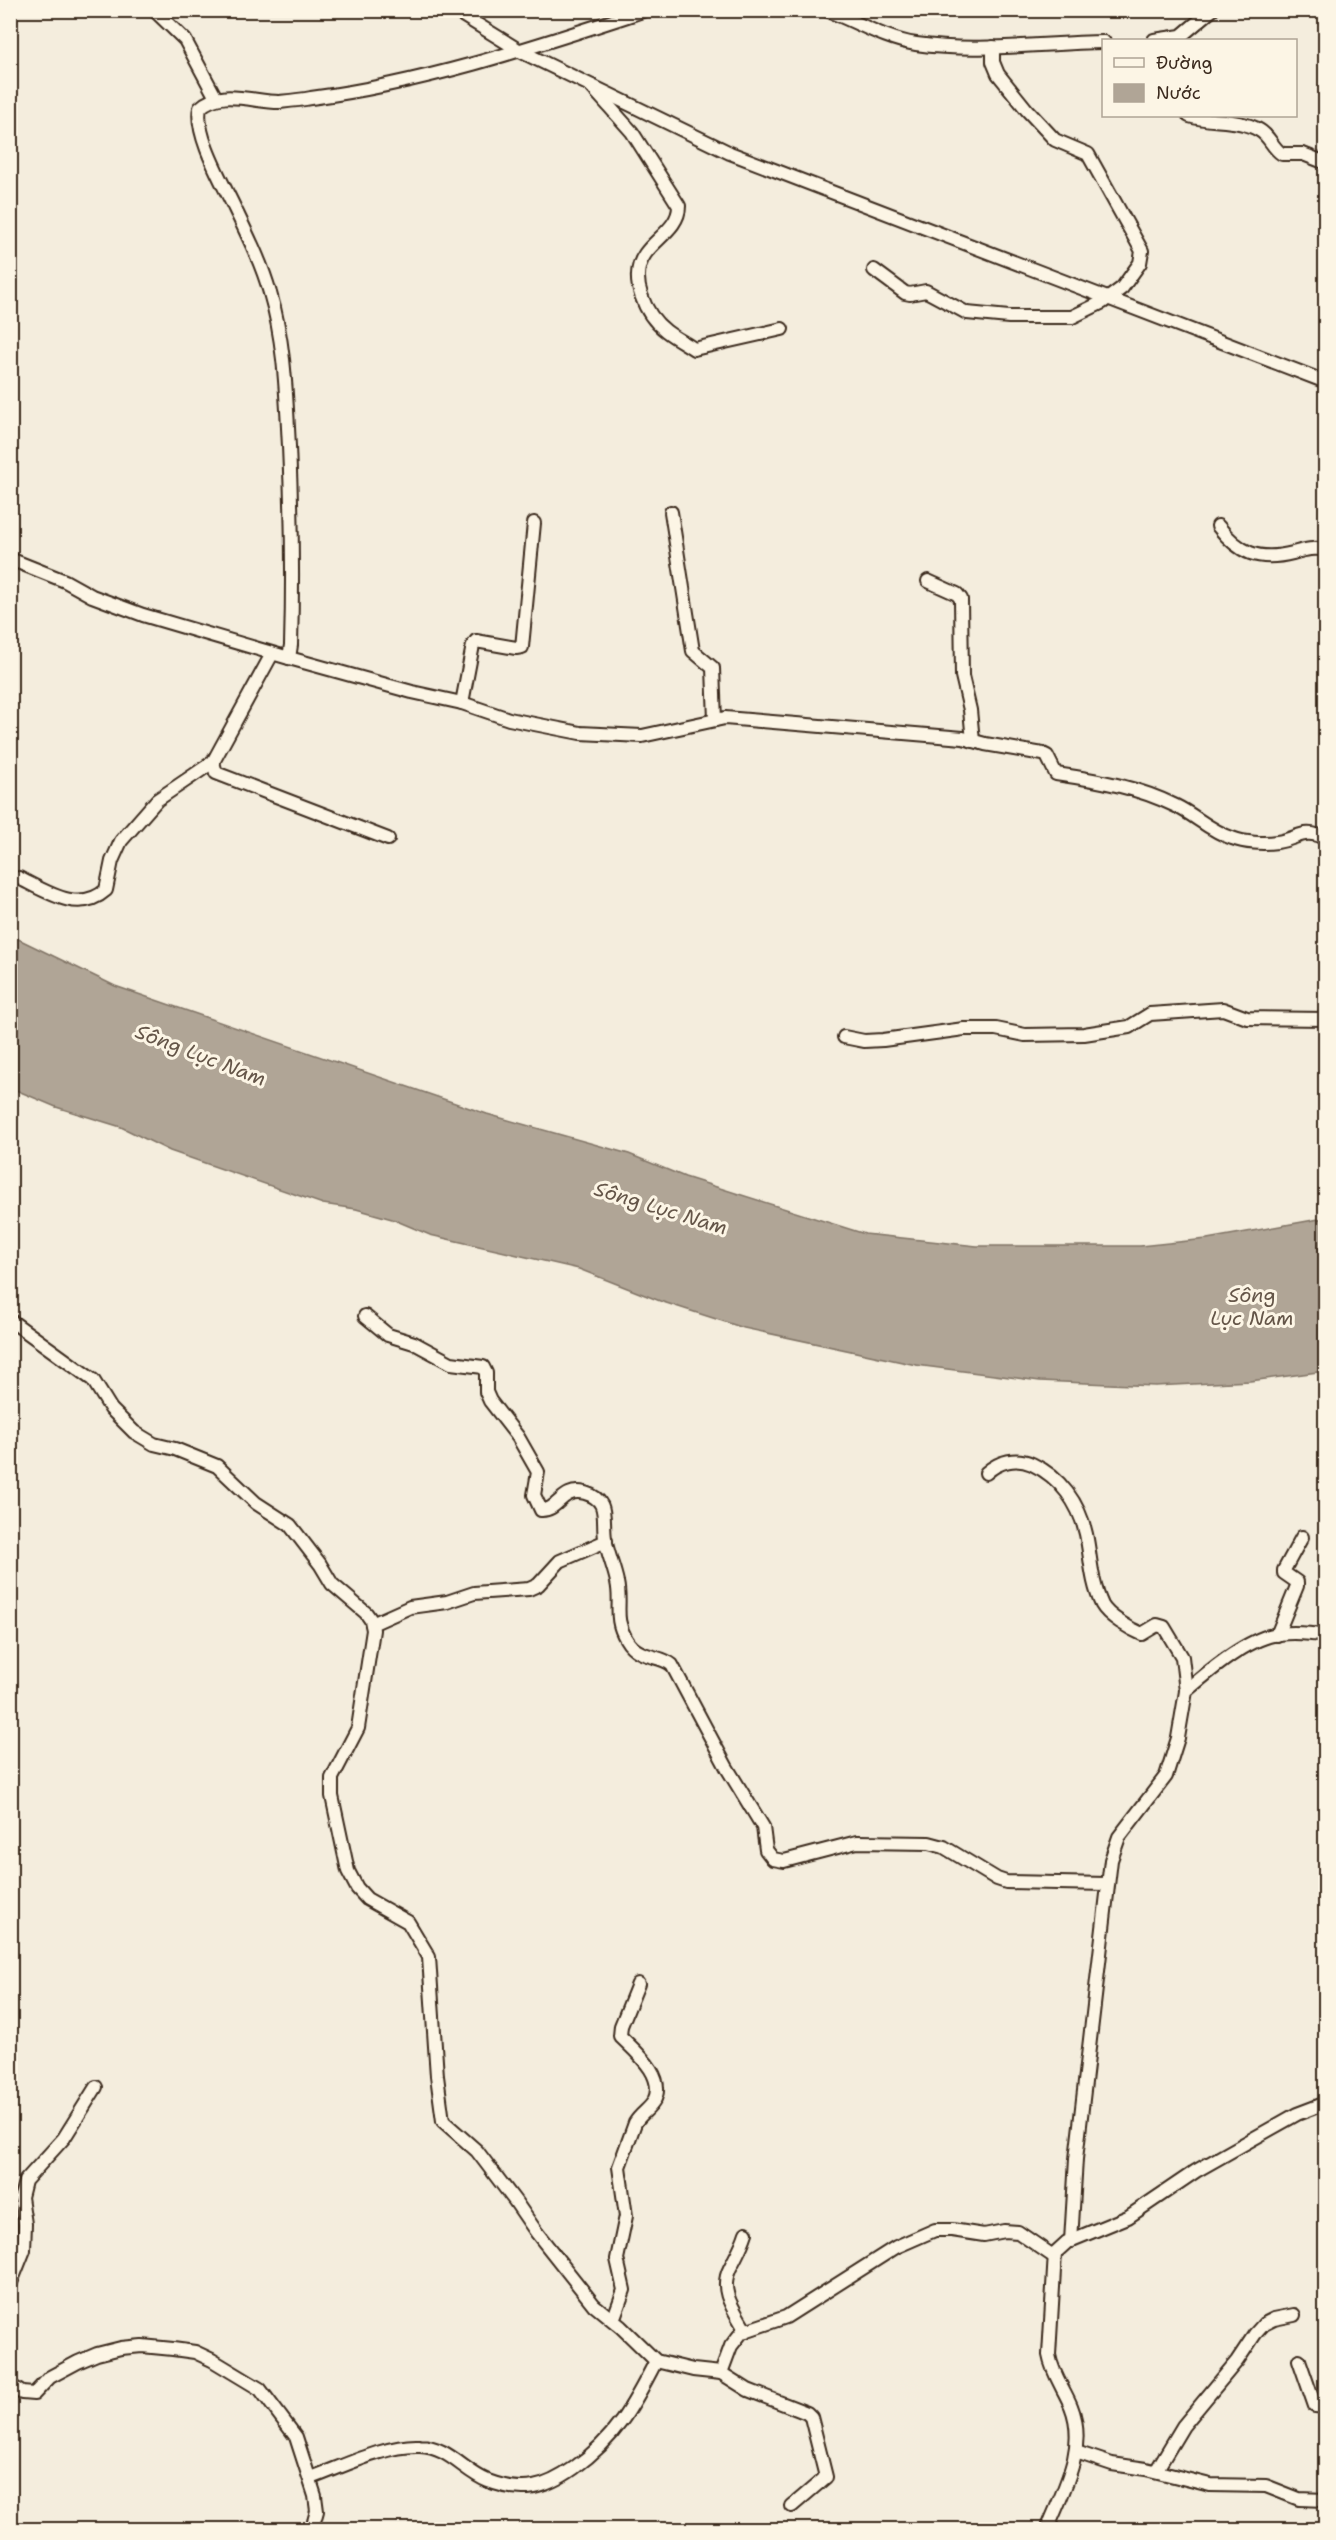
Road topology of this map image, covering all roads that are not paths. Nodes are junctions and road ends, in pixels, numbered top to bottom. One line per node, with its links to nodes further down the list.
1 (154, 10): 11 (street)
2 (454, 10): 9 (street)
3 (646, 10): 9 (street)
4 (826, 10): 8 (street)
5 (1212, 10): 6 (street)
6 (1182, 38)
7 (1102, 42): 8 (street)
8 (993, 47): 15 (street)
9 (522, 52): 10 (street); 11 (street)
10 (588, 82): 15 (street); 16 (street)
11 (216, 98): 25 (street)
12 (1197, 117): 13 (street)
13 (1326, 163)
14 (873, 270): 15 (street)
15 (1107, 299): 17 (street)
16 (782, 329)
17 (1326, 382)
18 (671, 512): 27 (street)
19 (534, 523): 26 (street)
20 (1218, 526): 21 (street)
21 (1326, 550)
22 (10, 559): 24 (street)
23 (928, 581): 28 (street)
24 (272, 654): 25 (street); 29 (street)
25 (289, 658): 26 (street)
26 (462, 703): 27 (street)
27 (715, 720): 28 (street)
28 (973, 741): 31 (street)
29 (213, 762): 30 (street); 32 (street)
30 (388, 839)
31 (1326, 839)
32 (19, 878)
33 (1326, 1019): 34 (street)
34 (844, 1037)
35 (365, 1316): 39 (street)
36 (10, 1320): 40 (street)
37 (986, 1473): 43 (street)
38 (1302, 1537): 41 (street)
39 (606, 1541): 40 (street); 44 (street)
40 (372, 1624): 53 (street)
41 (1277, 1635): 42 (street); 43 (street)
42 (1326, 1636)
43 (1186, 1691): 44 (street)
44 (1107, 1884): 49 (street)
45 (638, 1984): 53 (street)
46 (96, 2088): 51 (street)
47 (1326, 2103): 49 (street)
48 (746, 2233): 54 (street)
49 (1071, 2241): 50 (street)
50 (1053, 2256): 54 (street); 60 (street)
51 (10, 2285)
52 (1294, 2315): 61 (street)
53 (613, 2320): 56 (street)
54 (746, 2331): 57 (street)
55 (1299, 2360): 59 (street)
56 (656, 2361): 57 (street); 62 (street)
57 (721, 2373): 64 (street)
58 (10, 2385): 62 (street)
59 (1326, 2407)
60 (1076, 2452): 61 (street); 66 (street)
61 (1156, 2471): 63 (street)
62 (311, 2478): 65 (street)
63 (1326, 2500)
64 (792, 2506)
65 (309, 2529)
66 (1047, 2529)

